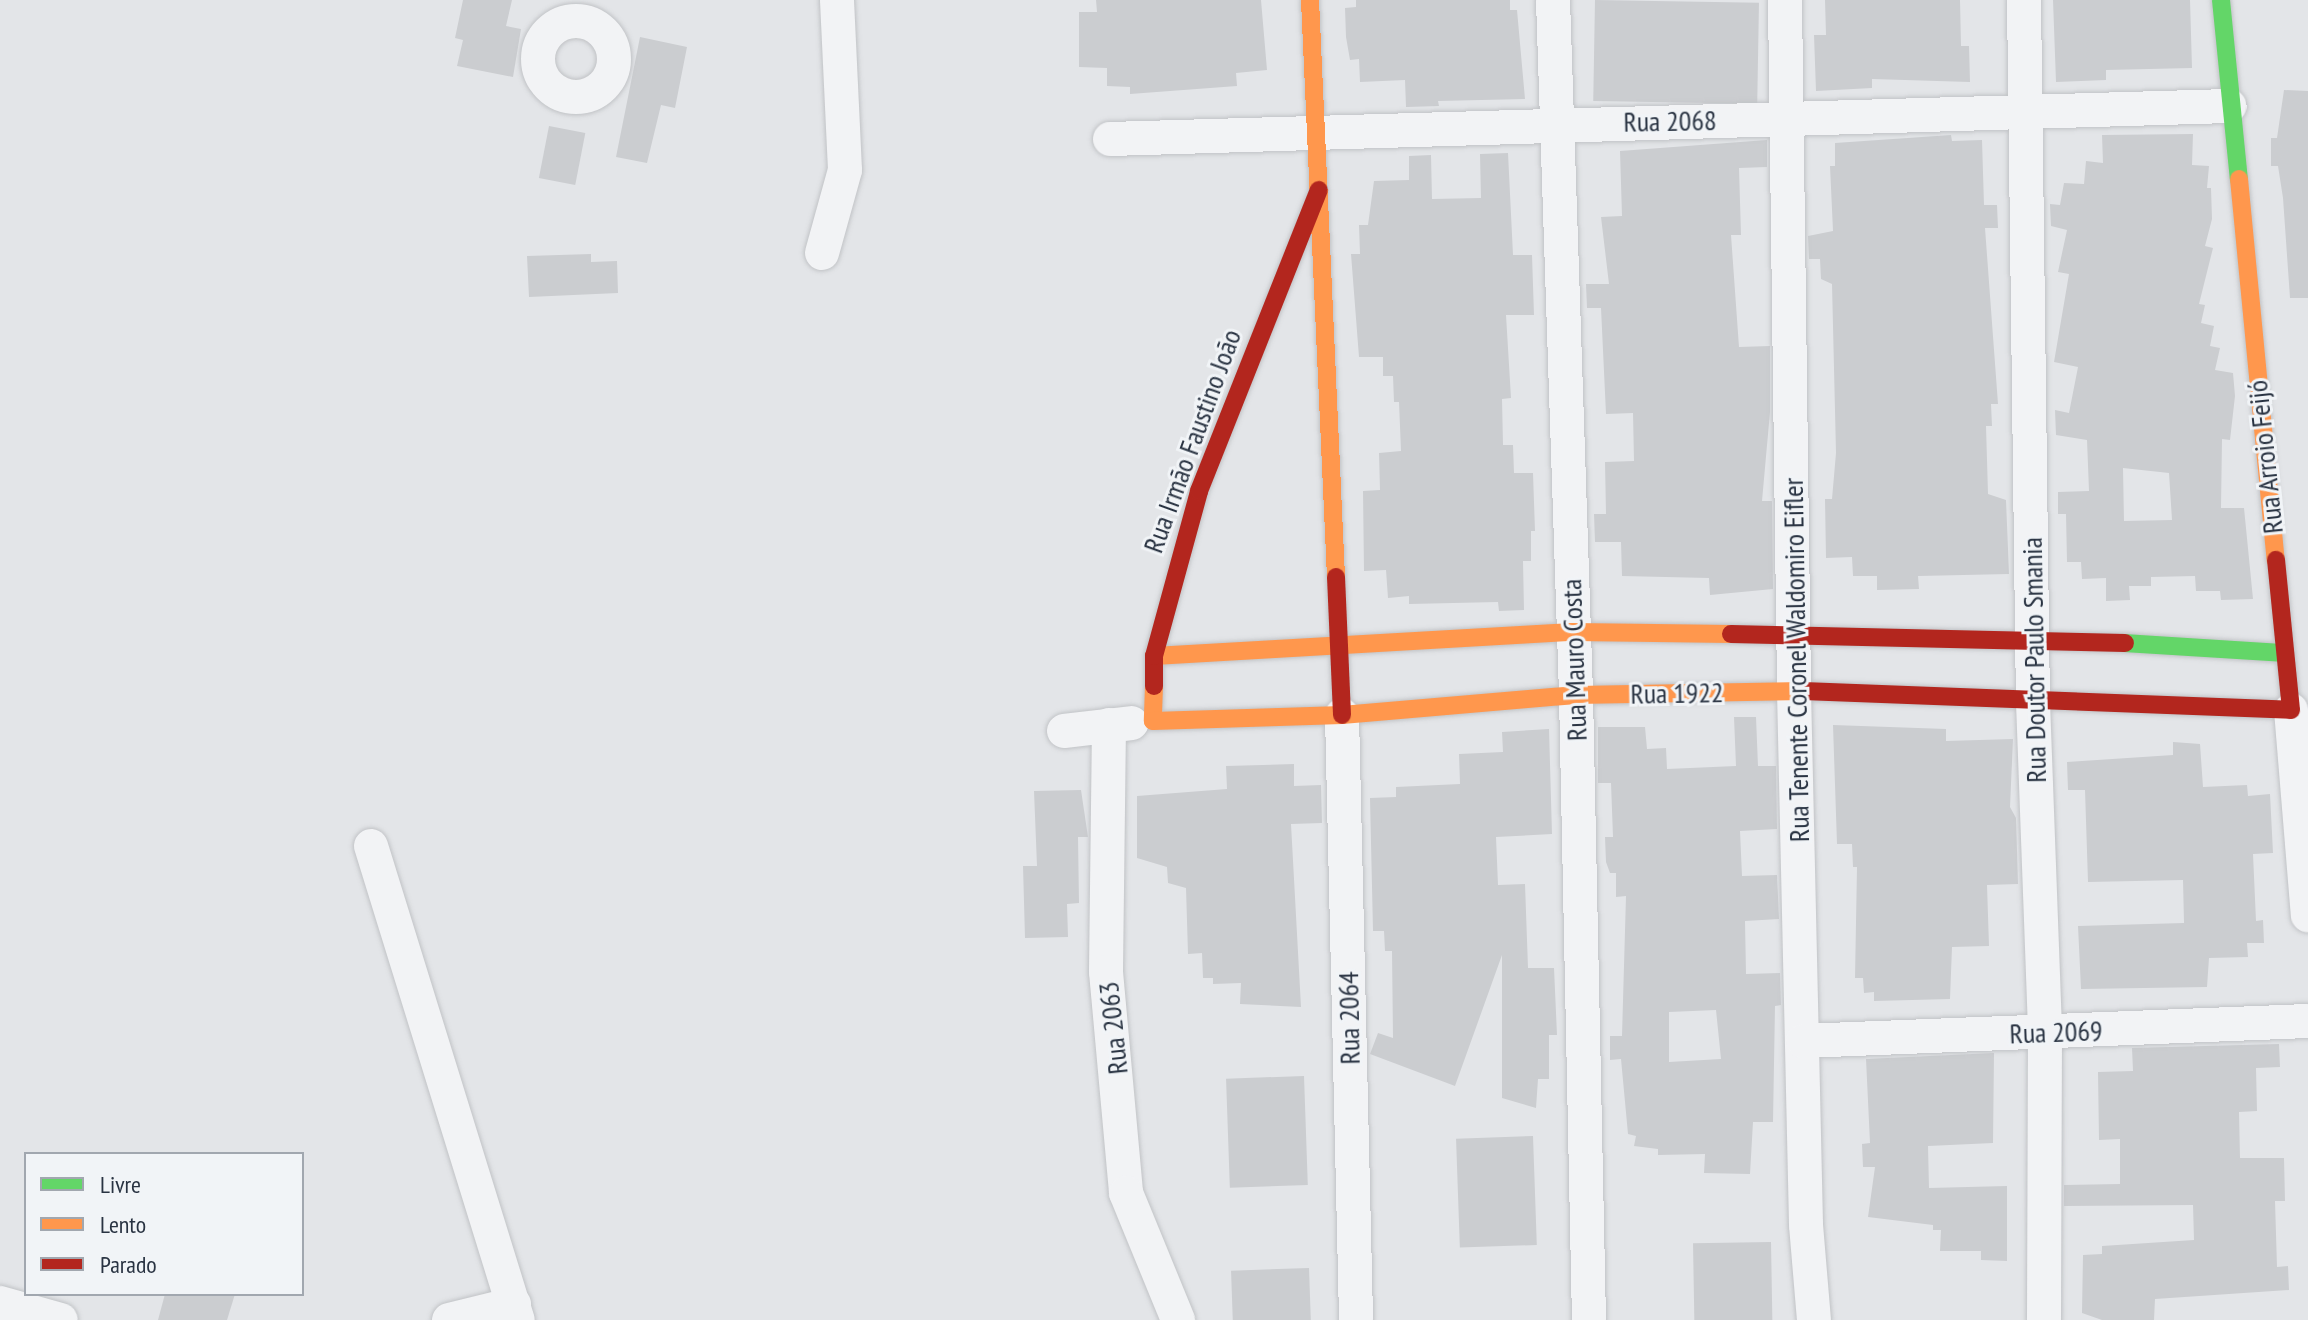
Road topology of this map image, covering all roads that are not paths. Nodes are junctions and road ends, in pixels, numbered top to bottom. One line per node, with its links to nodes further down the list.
1 (837, 0): 14 (street)
2 (1310, 0): 11 (street, Rua Irmão Faustino João)
3 (1553, 0): 10 (street, Rua Mauro Costa)
4 (1785, 0): 9 (street, Rua Tenente Coronel Waldomiro Eifler)
5 (2024, 0): 8 (street, Rua Doutor Paulo Smania)
6 (2221, 0): 7 (street, Rua Arroio Feijó)
7 (2230, 106): 8 (street, Rua 2068); 19 (street, Rua Arroio Feijó)
8 (2025, 110): 9 (street, Rua 2068); 17 (street, Rua Doutor Paulo Smania)
9 (1787, 118): 10 (street, Rua 2068); 15 (street, Rua Tenente Coronel Waldomiro Eifler)
10 (1557, 123): 11 (street, Rua 2068); 16 (street, Rua Mauro Costa)
11 (1315, 130): 12 (street, Rua 2068); 13 (street, Rua Irmão Faustino João)
12 (1110, 139)
13 (1319, 190): 18 (street, Rua Irmão Faustino João); 20 (street, Rua Irmão Faustino João)
14 (822, 253)
15 (1798, 631): 16 (street); 17 (street); 21 (street, Rua Tenente Coronel Waldomiro Eifler)
16 (1572, 632): 18 (street); 22 (street, Rua Mauro Costa)
17 (2032, 637): 19 (street); 23 (street, Rua Doutor Paulo Smania)
18 (1339, 647): 20 (street); 25 (street, Rua Irmão Faustino João)
19 (2285, 653): 24 (street, Rua Arroio Feijó)
20 (1154, 656): 26 (street, Rua Irmão Faustino João)
21 (1794, 691): 22 (street, Rua 1922); 23 (street, Rua 1922); 34 (street, Rua Tenente Coronel Waldomiro Eifler)
22 (1576, 695): 25 (street, Rua 1922); 41 (street, Rua Mauro Costa)
23 (2033, 702): 24 (street, Rua 1922); 33 (street, Rua Doutor Paulo Smania)
24 (2291, 710): 30 (street, Rua Arroio Feijó)
25 (1342, 715): 26 (street, Rua 1922); 40 (street, Rua 2064)
26 (1153, 721): 27 (street, Rua 1922)
27 (1109, 725): 28 (street, Rua 1922); 39 (street, Rua 2063)
28 (1064, 731)
29 (371, 846): 36 (street)
30 (2306, 861): 31 (street, Rua Arroio Feijó)
31 (2308, 915)
32 (2308, 1021): 33 (street, Rua 2069)
33 (2045, 1032): 34 (street, Rua 2069); 43 (street, Rua Doutor Paulo Smania)
34 (1803, 1041): 42 (street, Rua Tenente Coronel Waldomiro Eifler)
35 (0, 1303): 37 (street)
36 (516, 1312): 38 (street)
37 (61, 1320)
38 (449, 1320)
39 (1178, 1320)
40 (1356, 1320)
41 (1589, 1320)
42 (1814, 1320)
43 (2044, 1320)

